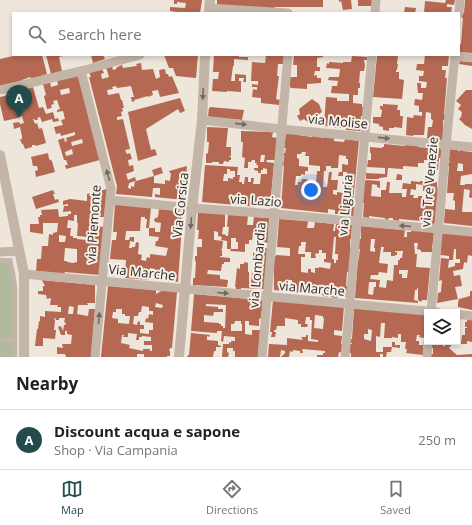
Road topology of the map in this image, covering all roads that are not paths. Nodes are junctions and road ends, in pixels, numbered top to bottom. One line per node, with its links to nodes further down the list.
1 (376, 0): 5 (street)
2 (460, 0): 6 (street)
3 (209, 7): 4 (street)
4 (275, 12)
5 (375, 12)
6 (459, 12)
7 (136, 56): 13 (street)
8 (205, 56): 15 (street, Via Corsica, one-way to 15)
9 (288, 56): 16 (street, via Lombardia)
10 (372, 56): 17 (street, via Liguria)
11 (455, 56): 12 (street); 18 (street, via Tre Venezie)
12 (472, 58)
13 (81, 71): 14 (street); 21 (street, via Piemonte, one-way to 13)
14 (0, 90)
15 (202, 120): 16 (street, via Molise, one-way to 16); 22 (street, Via Corsica)
16 (281, 129): 17 (street, via Molise); 23 (street, via Lombardia)
17 (365, 136): 18 (street, via Molise, one-way to 18); 24 (street, via Liguria)
18 (446, 144): 19 (street, via Molise); 25 (street, via Tre Venezie)
19 (472, 147)
20 (0, 155): 27 (street)
21 (110, 200): 22 (street, via Lazio); 31 (street, via Piemonte)
22 (192, 208): 23 (street, via Lazio); 32 (street, Via Corsica, one-way to 32)
23 (274, 214): 24 (street, via Lazio); 33 (street, via Lombardia)
24 (357, 222): 25 (street, via Lazio, one-way to 24); 34 (street, via Liguria)
25 (438, 229): 26 (street, via Lazio); 35 (street, via Tre Venezie)
26 (472, 232)
27 (19, 251): 28 (street); 30 (street)
28 (0, 252)
29 (0, 260): 39 (lane)
30 (24, 274): 31 (street, Via Marche); 43 (street)
31 (102, 281): 32 (street, Via Marche); 44 (street, via Piemonte, one-way to 31)
32 (185, 290): 33 (street, via Marche, one-way to 33); 45 (street, Via Corsica)
33 (267, 297): 34 (street, via Marche); 46 (street, via Lombardia)
34 (349, 304): 36 (street, via Marche); 47 (street, via Liguria)
35 (433, 309)
36 (424, 311)
37 (460, 314): 38 (street)
38 (472, 316)
39 (15, 339): 40 (lane); 42 (lane)
40 (2, 340)
41 (428, 345): 48 (street)
42 (15, 357)
43 (24, 357)
44 (94, 357)
45 (179, 357)
46 (262, 357)
47 (345, 357)
48 (427, 357)

